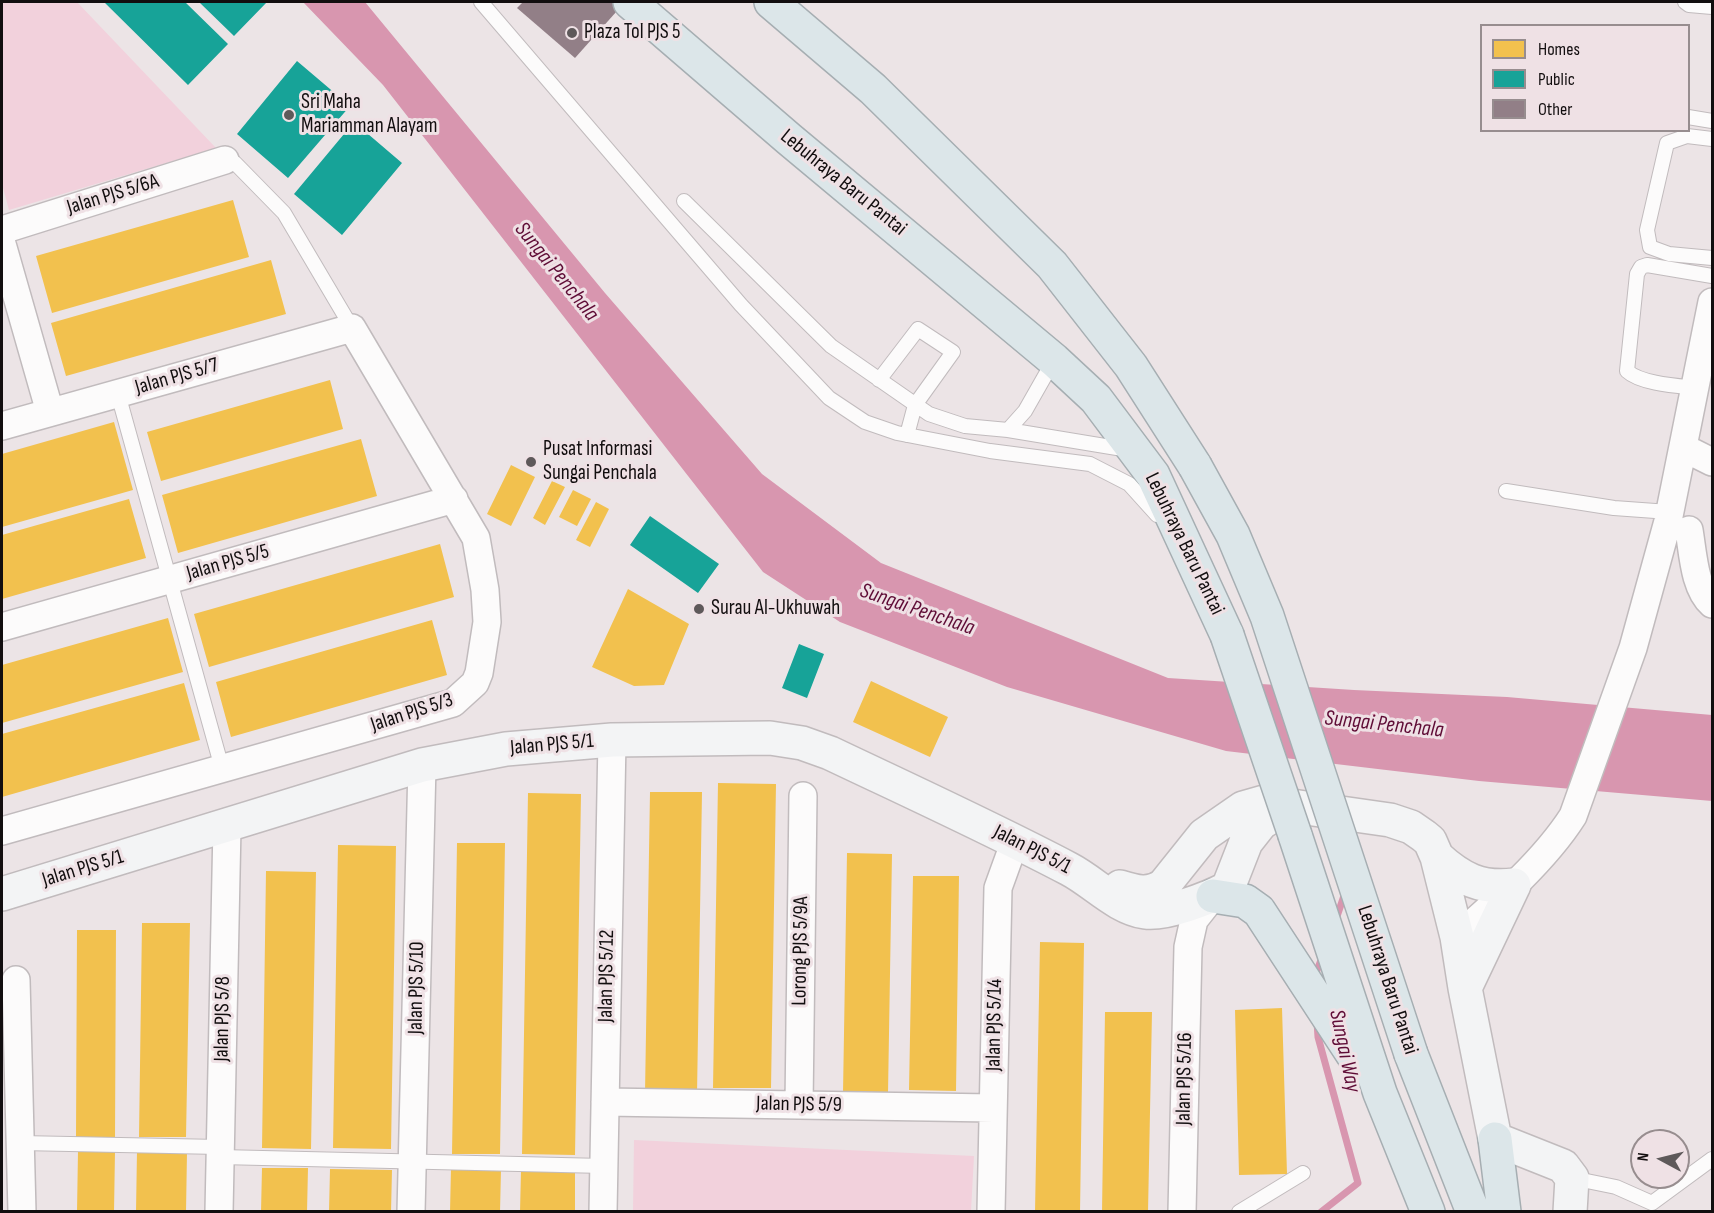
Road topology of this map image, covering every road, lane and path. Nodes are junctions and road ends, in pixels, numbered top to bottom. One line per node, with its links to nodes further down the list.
1 (481, 2): 25 (lane)
2 (630, 2): 17 (highway, Lebuhraya Baru Pantai)
3 (771, 2): 75 (highway, Lebuhraya Baru Pantai, bridge)
4 (1684, 2): 5 (lane)
5 (1713, 7)
6 (1690, 117): 7 (lane)
7 (1713, 121)
8 (1713, 139): 13 (lane)
9 (225, 160): 11 (street, Jalan PJS 5/6A); 16 (lane)
10 (684, 201): 18 (lane)
11 (2, 230)
12 (2, 244): 22 (street)
13 (1713, 258)
14 (1713, 276): 19 (lane)
15 (1713, 302): 19 (street)
16 (352, 328): 20 (street, Jalan PJS 5/7); 30 (street, Jalan PJS 5/3)
17 (1054, 360): 24 (lane); 27 (highway, Lebuhraya Baru Pantai)
18 (879, 380): 21 (lane); 21 (lane)
19 (1697, 388): 26 (street)
20 (118, 394): 22 (street, Jalan PJS 5/7); 32 (lane)
21 (915, 405): 24 (lane); 25 (lane)
22 (50, 412): 23 (street, Jalan PJS 5/7)
23 (2, 426)
24 (1008, 430): 27 (lane)
25 (907, 435): 35 (lane)
26 (1684, 448): 28 (street); 31 (street)
27 (1134, 450): 35 (highway, Lebuhraya Baru Pantai)
28 (1713, 462)
29 (1506, 491): 31 (lane)
30 (454, 499): 32 (street, Jalan PJS 5/5); 38 (street, Jalan PJS 5/3)
31 (1685, 523): 33 (street); 47 (street)
32 (169, 579): 34 (street, Jalan PJS 5/5); 38 (lane)
33 (1713, 604)
34 (2, 627)
35 (1225, 630): 55 (highway, Lebuhraya Baru Pantai, bridge)
36 (612, 740): 37 (street, Jalan PJS 5/1); 43 (street, Jalan PJS 5/1); 56 (street, Jalan PJS 5/12)
37 (422, 765): 41 (street, Jalan PJS 5/1); 63 (street, Jalan PJS 5/10)
38 (222, 768): 42 (street, Jalan PJS 5/3)
39 (803, 796): 57 (street, Lorong PJS 5/9A)
40 (1290, 805): 44 (street, Jalan PJS 5/1); 45 (street, Jalan PJS 5/1); 49 (street)
41 (227, 826): 48 (street, Jalan PJS 5/1); 61 (street, Jalan PJS 5/8)
42 (2, 831)
43 (1015, 841): 46 (street, Jalan PJS 5/1); 58 (street, Jalan PJS 5/14)
44 (1194, 845): 46 (street, Jalan PJS 5/1); 49 (street)
45 (1437, 856): 47 (street); 51 (street)
46 (1092, 881): 50 (street, Jalan PJS 5/1)
47 (1514, 885): 51 (street); 54 (street)
48 (2, 894)
49 (1213, 896): 50 (street); 52 (street, Jalan PJS 5/16); 55 (highway)
50 (1147, 912): 52 (street)
51 (1457, 937): 54 (street)
52 (1188, 946): 72 (street, Jalan PJS 5/16)
53 (16, 980): 60 (street)
54 (1464, 988): 59 (street)
55 (1348, 1031): 74 (highway)
56 (605, 1102): 57 (street, Jalan PJS 5/9); 64 (street, Jalan PJS 5/12)
57 (799, 1105): 58 (street, Jalan PJS 5/9)
58 (993, 1108): 71 (street, Jalan PJS 5/14)
59 (1495, 1139): 66 (street); 76 (highway)
60 (20, 1143): 61 (lane); 67 (street)
61 (220, 1153): 63 (lane); 68 (street, Jalan PJS 5/8)
62 (1713, 1159): 66 (lane)
63 (412, 1162): 64 (lane); 69 (street, Jalan PJS 5/10)
64 (604, 1166): 70 (street, Jalan PJS 5/12)
65 (1303, 1173): 73 (lane)
66 (1572, 1178): 77 (street)
67 (22, 1212)
68 (219, 1212)
69 (411, 1212)
70 (603, 1212)
71 (991, 1212)
72 (1182, 1212)
73 (1239, 1212)
74 (1428, 1212)
75 (1473, 1212)
76 (1504, 1212)
77 (1570, 1212)

